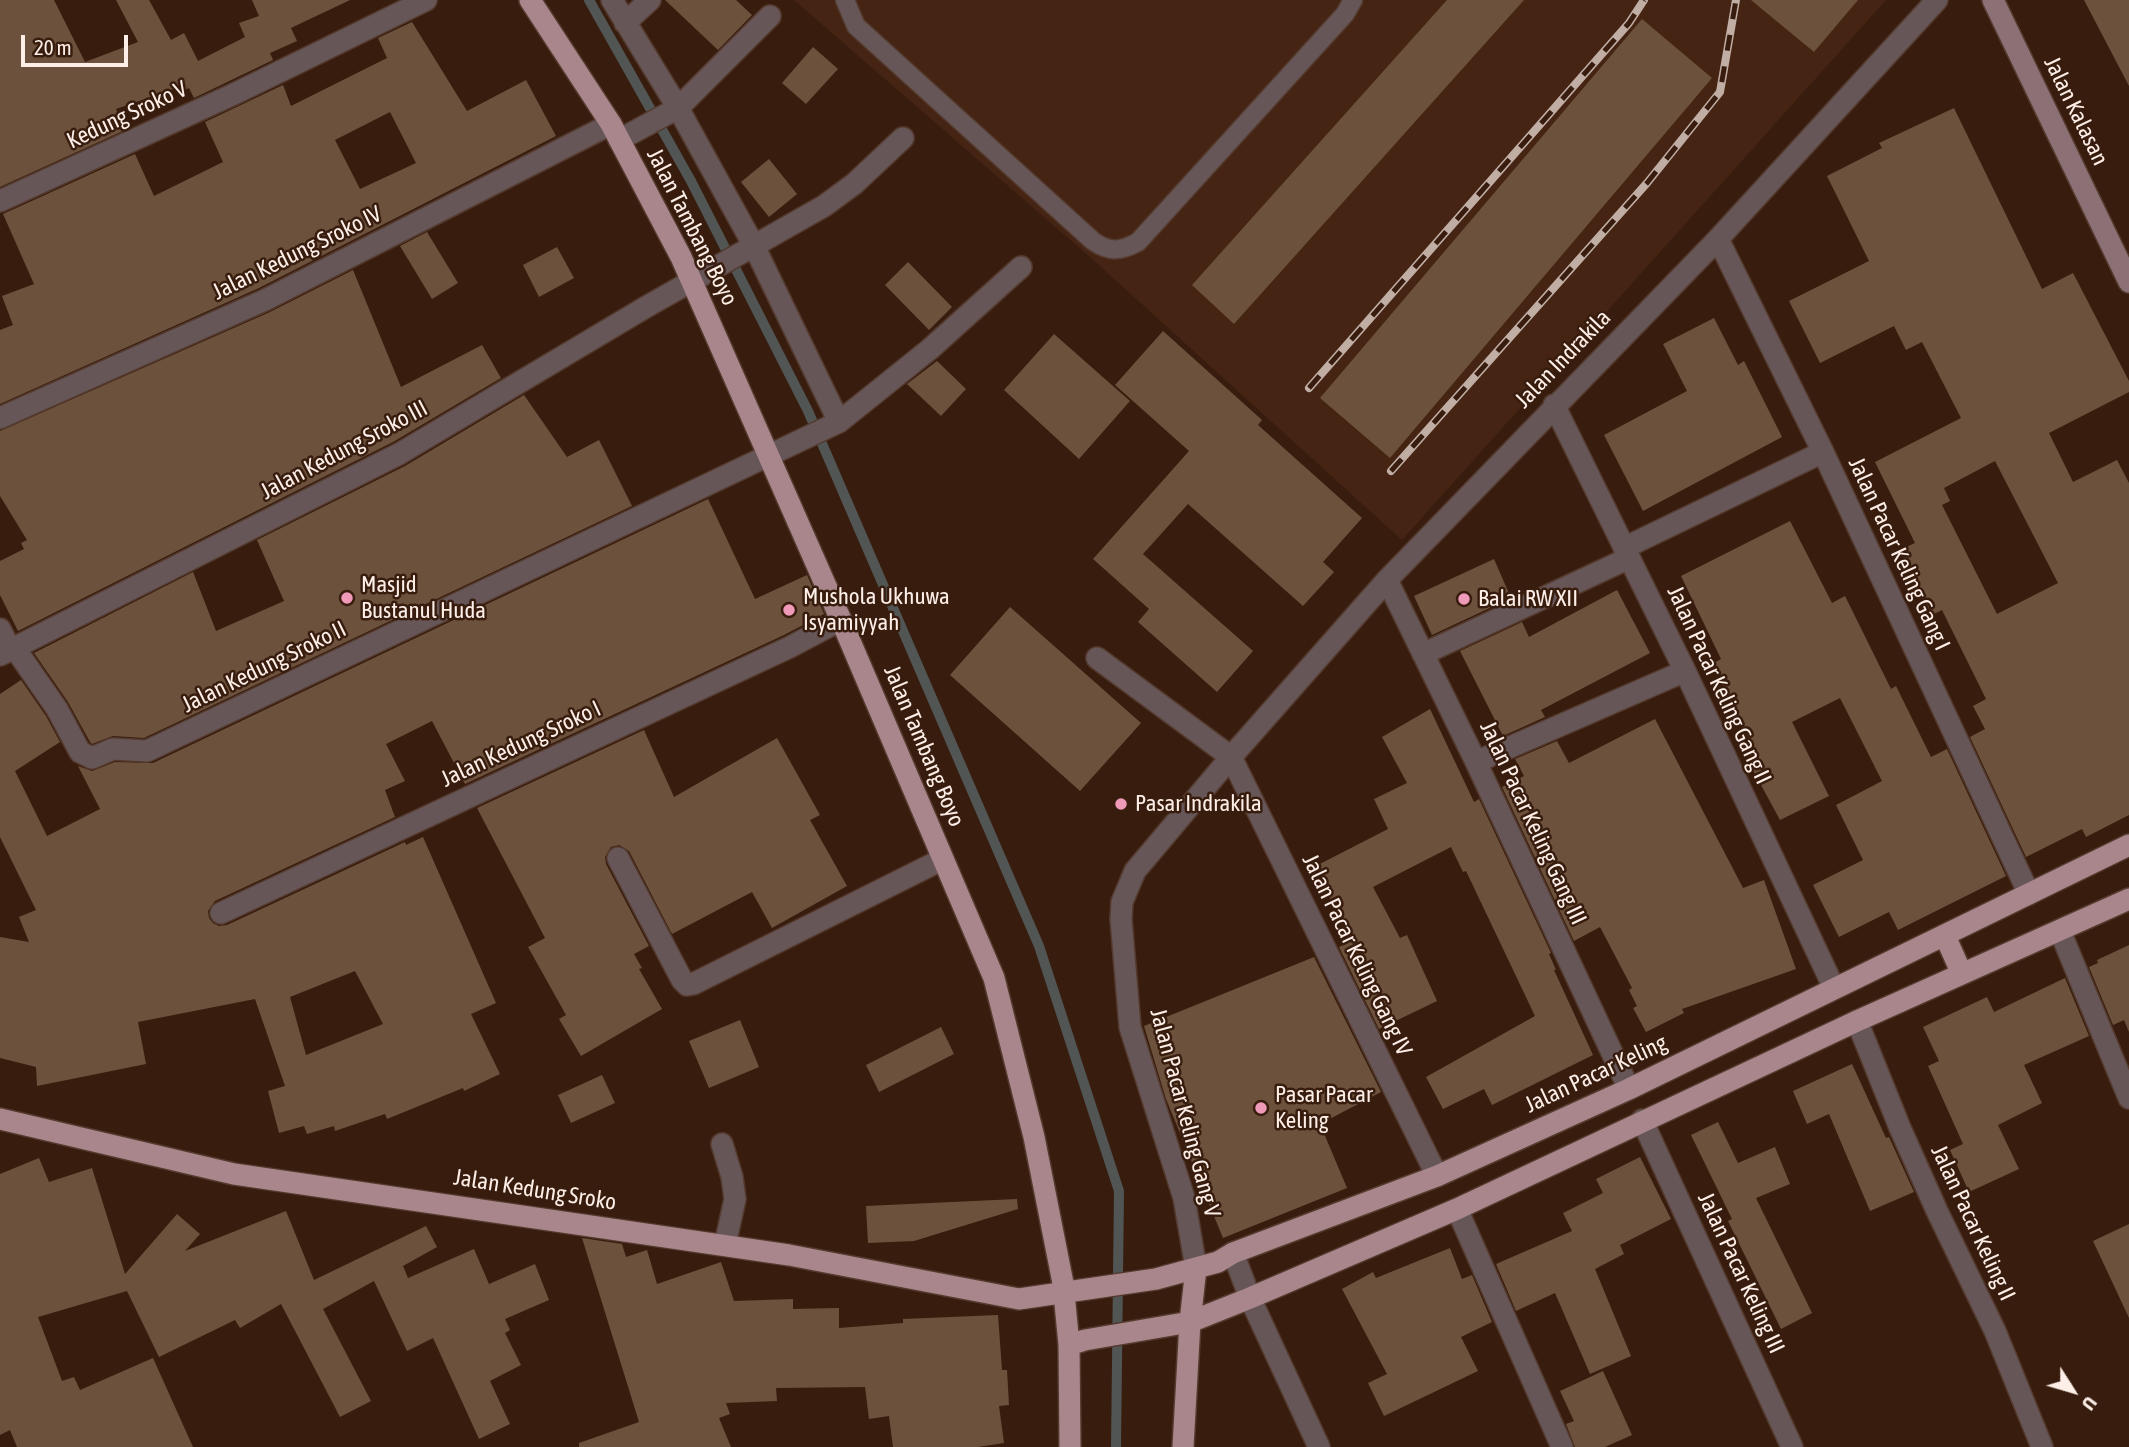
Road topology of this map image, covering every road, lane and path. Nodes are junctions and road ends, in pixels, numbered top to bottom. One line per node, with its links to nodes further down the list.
1 (426, 0): 14 (street, Kedung Sroko V)
2 (530, 0): 12 (main road, Jalan Tambang Boyo)
3 (612, 0): 10 (street)
4 (650, 0): 10 (street)
5 (845, 0): 6 (lane)
6 (1353, 0)
7 (1937, 0): 15 (street, Jalan Indrakila)
8 (1993, 0): 19 (street, Jalan Kalasan)
9 (770, 16): 11 (street, Jalan Kedung Sroko IV)
10 (625, 23): 11 (street)
11 (671, 111): 12 (street, Jalan Kedung Sroko IV); 16 (street)
12 (620, 133): 18 (main road, Jalan Tambang Boyo); 21 (street, Jalan Kedung Sroko IV)
13 (902, 138): 16 (street, Jalan Kedung Sroko III)
14 (0, 201)
15 (1717, 239): 20 (street, Jalan Indrakila); 24 (street, Jalan Pacar Keling Gang I)
16 (750, 248): 18 (street, Jalan Kedung Sroko III); 22 (street)
17 (1021, 267): 22 (street)
18 (701, 277): 23 (main road, Jalan Tambang Boyo); 29 (street, Jalan Kedung Sroko III)
19 (2129, 282)
20 (1554, 405): 25 (street, Jalan Pacar Keling Gang II); 26 (street, Jalan Indrakila)
21 (0, 418)
22 (833, 425): 23 (street)
23 (777, 451): 27 (main road, Jalan Tambang Boyo); 29 (street, Jalan Kedung Sroko II)
24 (1823, 452): 25 (street); 38 (street, Jalan Pacar Keling Gang I)
25 (1627, 553): 30 (street); 32 (street, Jalan Pacar Keling Gang II)
26 (1387, 580): 30 (street, Jalan Pacar Keling Gang III); 33 (street, Jalan Indrakila)
27 (841, 620): 37 (main road, Jalan Tambang Boyo); 40 (street, Jalan Kedung Sroko I)
28 (0, 629): 29 (street)
29 (8, 650)
30 (1423, 654): 34 (street, Jalan Pacar Keling Gang III)
31 (1097, 658): 33 (street)
32 (1685, 671): 34 (street); 44 (street, Jalan Pacar Keling Gang II)
33 (1231, 757): 51 (street, Jalan Pacar Keling Gang IV); 55 (street, Jalan Pacar Keling Gang V)
34 (1476, 762): 46 (street, Jalan Pacar Keling Gang III)
35 (2129, 845): 38 (main road, Jalan Pacar Keling)
36 (618, 858): 37 (street)
37 (943, 859): 56 (main road, Jalan Tambang Boyo)
38 (2029, 894): 42 (main road, Jalan Pacar Keling)
39 (2129, 899): 41 (main road)
40 (221, 913)
41 (2060, 931): 43 (main road); 47 (street)
42 (1945, 936): 43 (main road); 44 (main road, Jalan Pacar Keling)
43 (1962, 974): 45 (main road)
44 (1835, 988): 46 (main road, Jalan Pacar Keling)
45 (1857, 1021): 49 (main road); 65 (street, Jalan Pacar Keling II)
46 (1629, 1089): 51 (main road, Jalan Pacar Keling)
47 (2129, 1098)
48 (0, 1119): 53 (main road, Jalan Kedung Sroko)
49 (1642, 1120): 52 (main road); 64 (street, Jalan Pacar Keling III)
50 (722, 1144): 53 (street)
51 (1437, 1176): 54 (main road, Jalan Pacar Keling)
52 (1457, 1209): 57 (main road); 63 (street)
53 (725, 1245): 56 (main road, Jalan Kedung Sroko)
54 (1233, 1254): 55 (main road, Jalan Pacar Keling); 57 (street)
55 (1196, 1268): 56 (main road, Jalan Pacar Keling); 58 (main road)
56 (1069, 1291): 59 (main road, Jalan Tambang Boyo)
57 (1250, 1298): 58 (main road); 62 (street)
58 (1191, 1322): 59 (main road); 61 (main road)
59 (1077, 1342): 60 (main road, Jalan Tambang Boyo)
60 (1070, 1447)
61 (1183, 1447)
62 (1319, 1447)
63 (1562, 1447)
64 (1792, 1447)
65 (2042, 1447)

